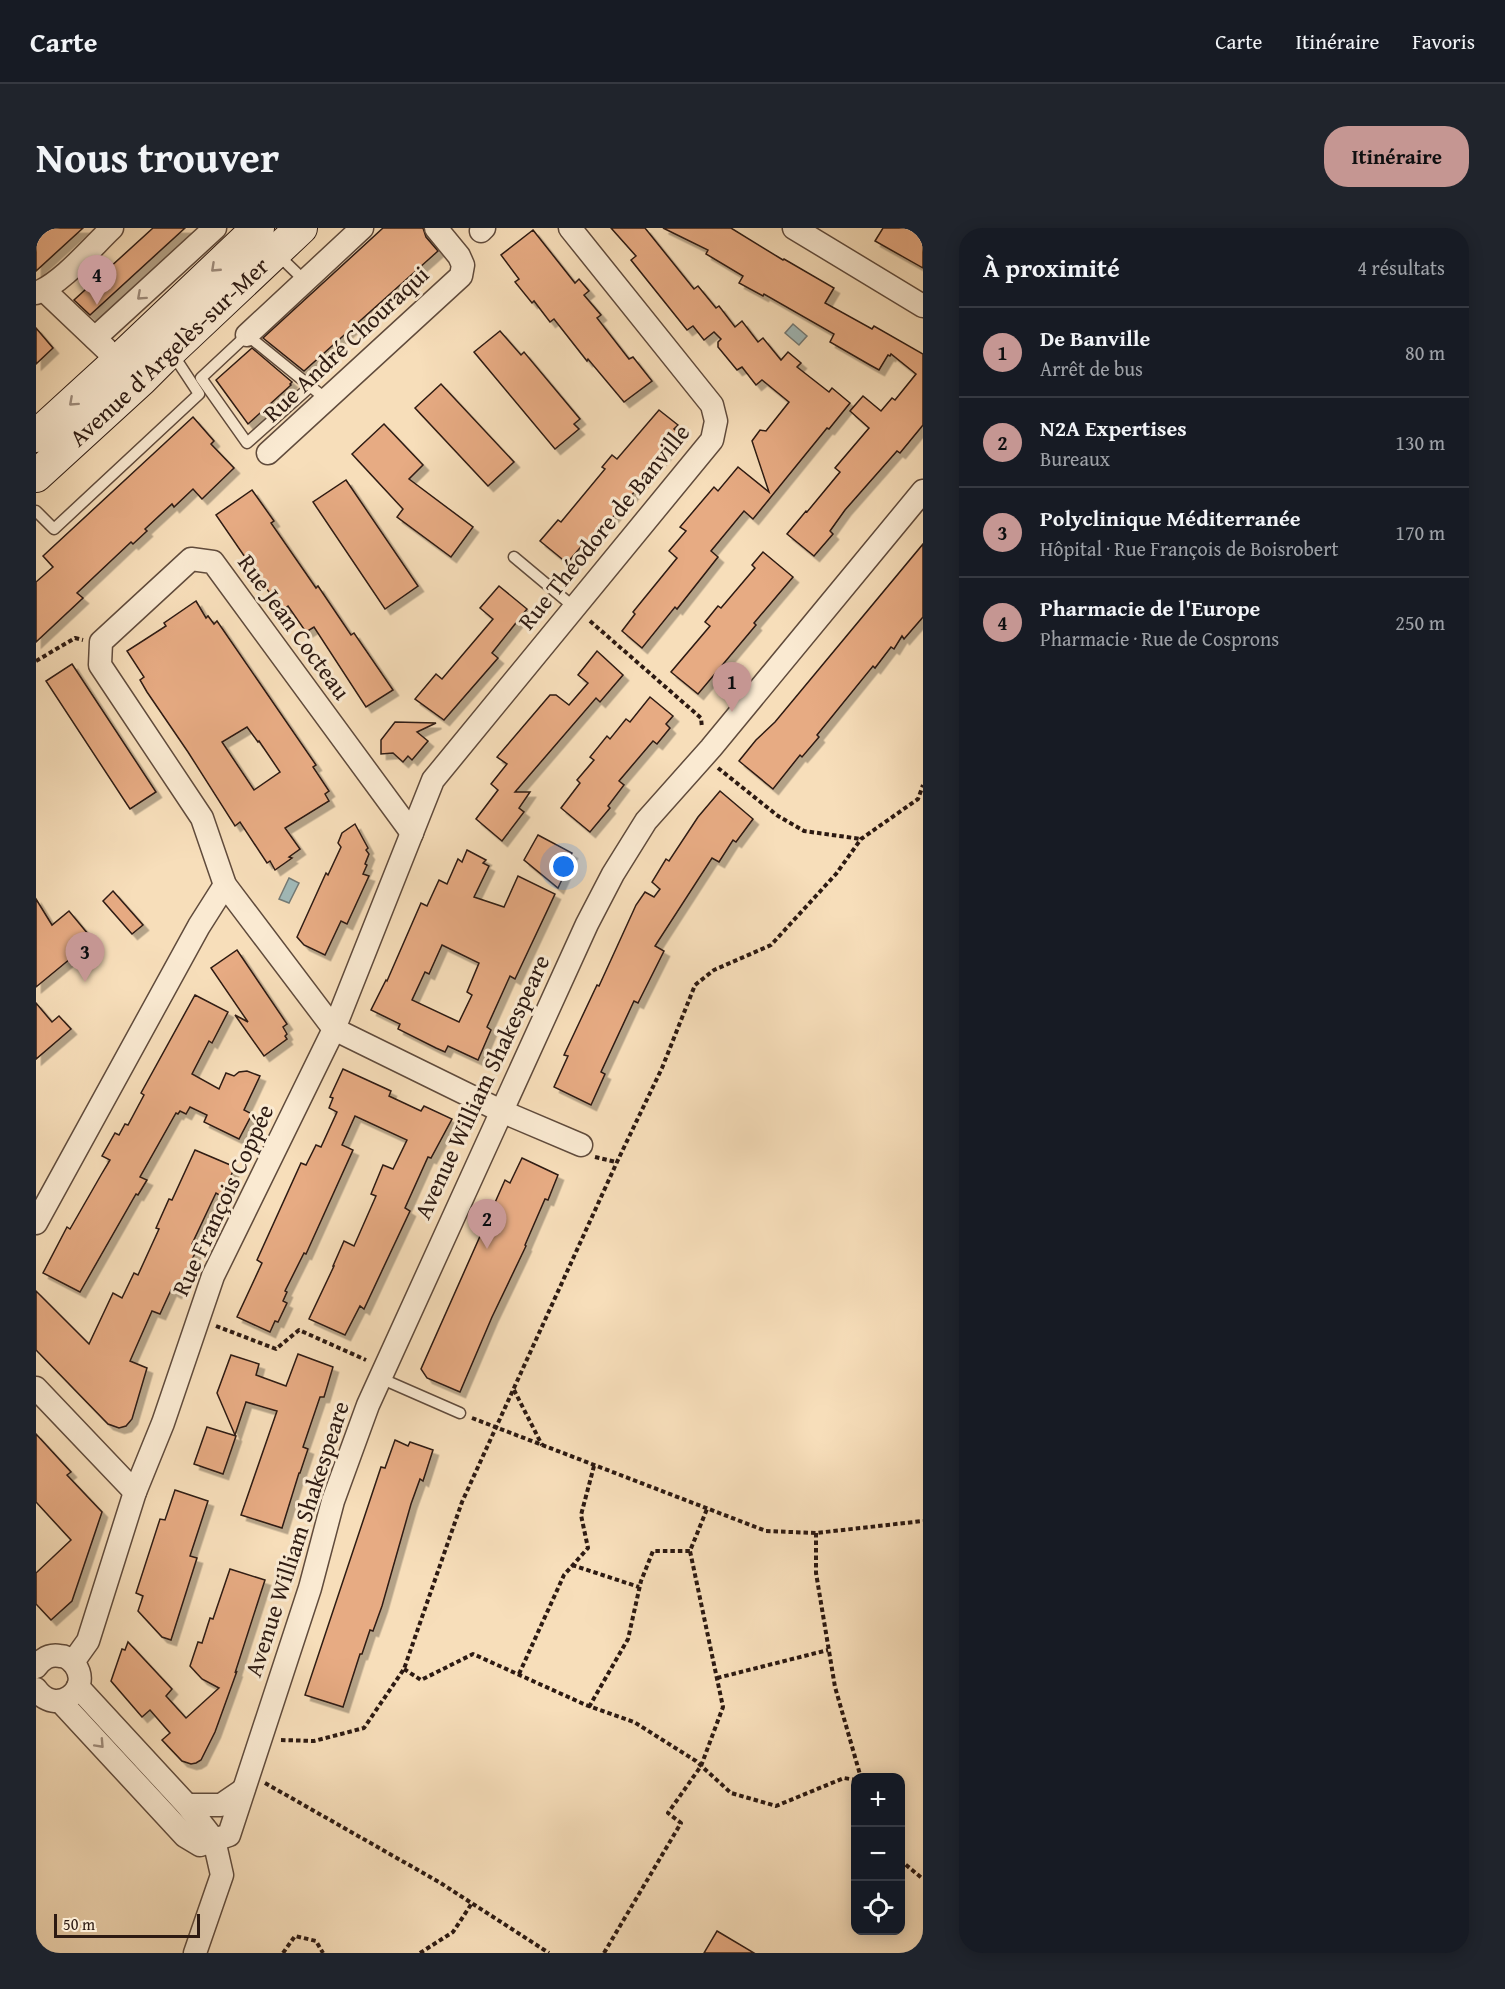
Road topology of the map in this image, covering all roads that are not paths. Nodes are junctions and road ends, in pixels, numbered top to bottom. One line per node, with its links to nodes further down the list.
1 (112, 228): 10 (street)
2 (215, 228): 13 (street, one-way to 13)
3 (301, 228): 8 (main road, Avenue d'Argelès-sur-Mer)
4 (362, 228): 9 (street)
5 (436, 228): 16 (street, Rue André Chouraqui)
6 (570, 228): 23 (street, Rue Théodore de Banville)
7 (794, 228): 11 (street)
8 (258, 235): 9 (lane); 14 (main road, Avenue d'Argelès-sur-Mer); 15 (main road, Avenue d'Argelès-sur-Mer, one-way to 15)
9 (305, 281): 12 (street)
10 (40, 292): 13 (street)
11 (923, 306)
12 (247, 335): 16 (lane); 16 (lane)
13 (95, 338): 15 (street)
14 (170, 351): 19 (main road, Avenue d'Argelès-sur-Mer); 21 (lane)
15 (118, 361): 17 (main road, Avenue d'Argelès-sur-Mer, one-way to 17)
16 (318, 393): 18 (street, Rue André Chouraqui)
17 (36, 436)
18 (268, 453)
19 (36, 476)
20 (923, 491): 27 (street, Avenue William Shakespeare)
21 (36, 511)
22 (514, 557): 23 (lane)
23 (574, 608): 24 (street, Rue Théodore de Banville)
24 (412, 833): 25 (street, Rue Jean Cocteau); 26 (street, Rue François Coppée)
25 (225, 885): 26 (street); 29 (street)
26 (334, 1029): 27 (street); 33 (street, Rue François Coppée)
27 (501, 1111): 28 (street); 30 (street, Avenue William Shakespeare)
28 (581, 1145)
29 (36, 1223)
30 (382, 1373): 32 (lane); 39 (street, Avenue William Shakespeare)
31 (36, 1388): 33 (street)
32 (460, 1413)
33 (135, 1492): 35 (street, Rue François Coppée)
34 (40, 1656): 35 (street)
35 (73, 1662): 36 (street)
36 (78, 1687): 38 (street); 40 (street)
37 (36, 1689): 38 (street)
38 (60, 1701): 42 (street, one-way to 42)
39 (246, 1782): 41 (street); 42 (street, Avenue William Shakespeare)
40 (187, 1805): 41 (street); 42 (street)
41 (220, 1805): 42 (street)
42 (214, 1840): 43 (street)
43 (195, 1953)

